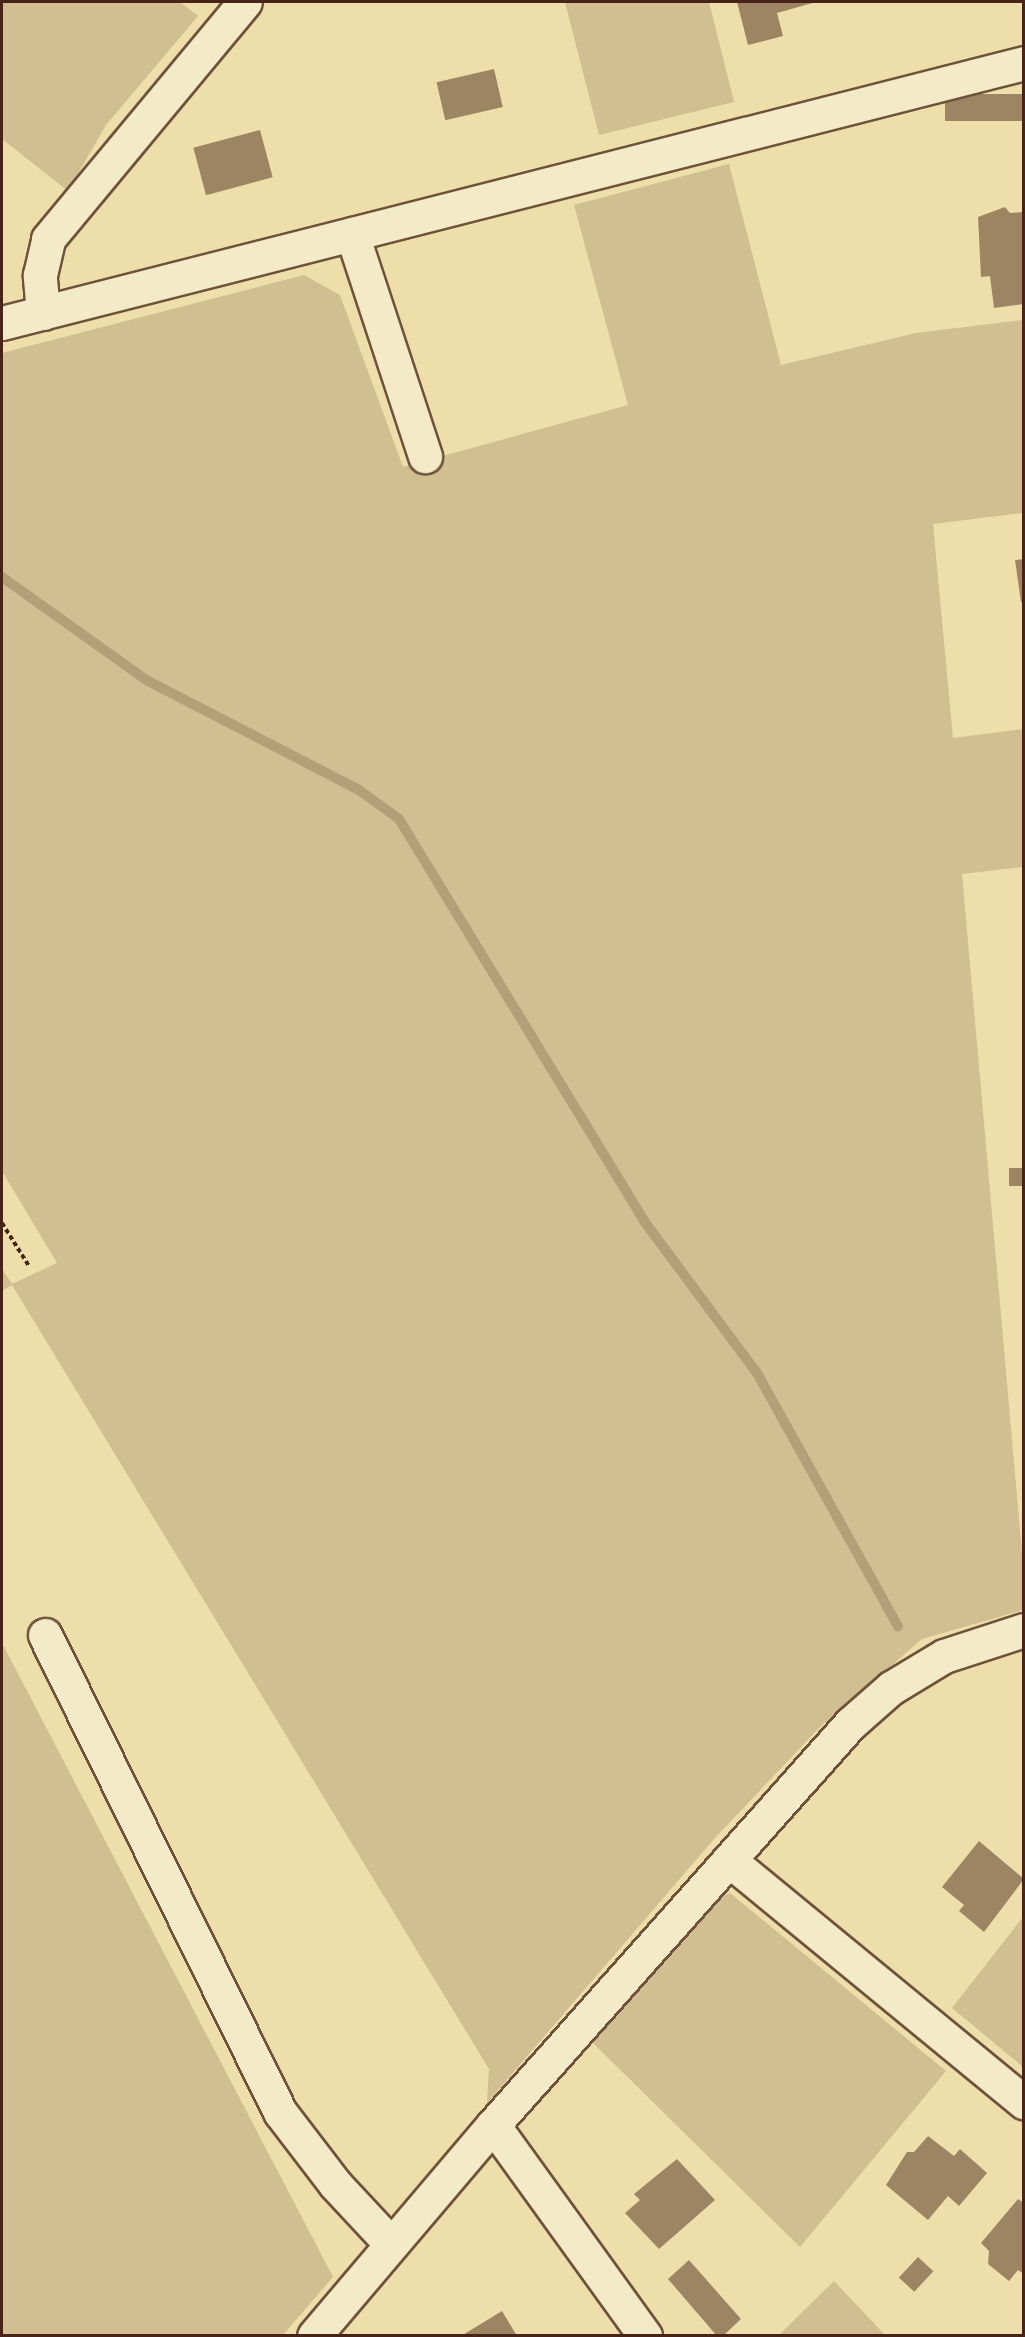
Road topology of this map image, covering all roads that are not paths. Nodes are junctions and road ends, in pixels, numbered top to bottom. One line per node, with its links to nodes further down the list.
1 (245, 2): 4 (street)
2 (1023, 63): 3 (street)
3 (352, 234): 4 (street); 6 (street)
4 (43, 313): 5 (street)
5 (2, 322)
6 (425, 456)
7 (1023, 1630): 9 (street)
8 (45, 1635): 12 (street)
9 (729, 1860): 10 (street); 11 (street)
10 (1023, 2102)
11 (493, 2125): 12 (street); 15 (street)
12 (392, 2244): 13 (street)
13 (343, 2323): 14 (street)
14 (314, 2336)
15 (645, 2336)

